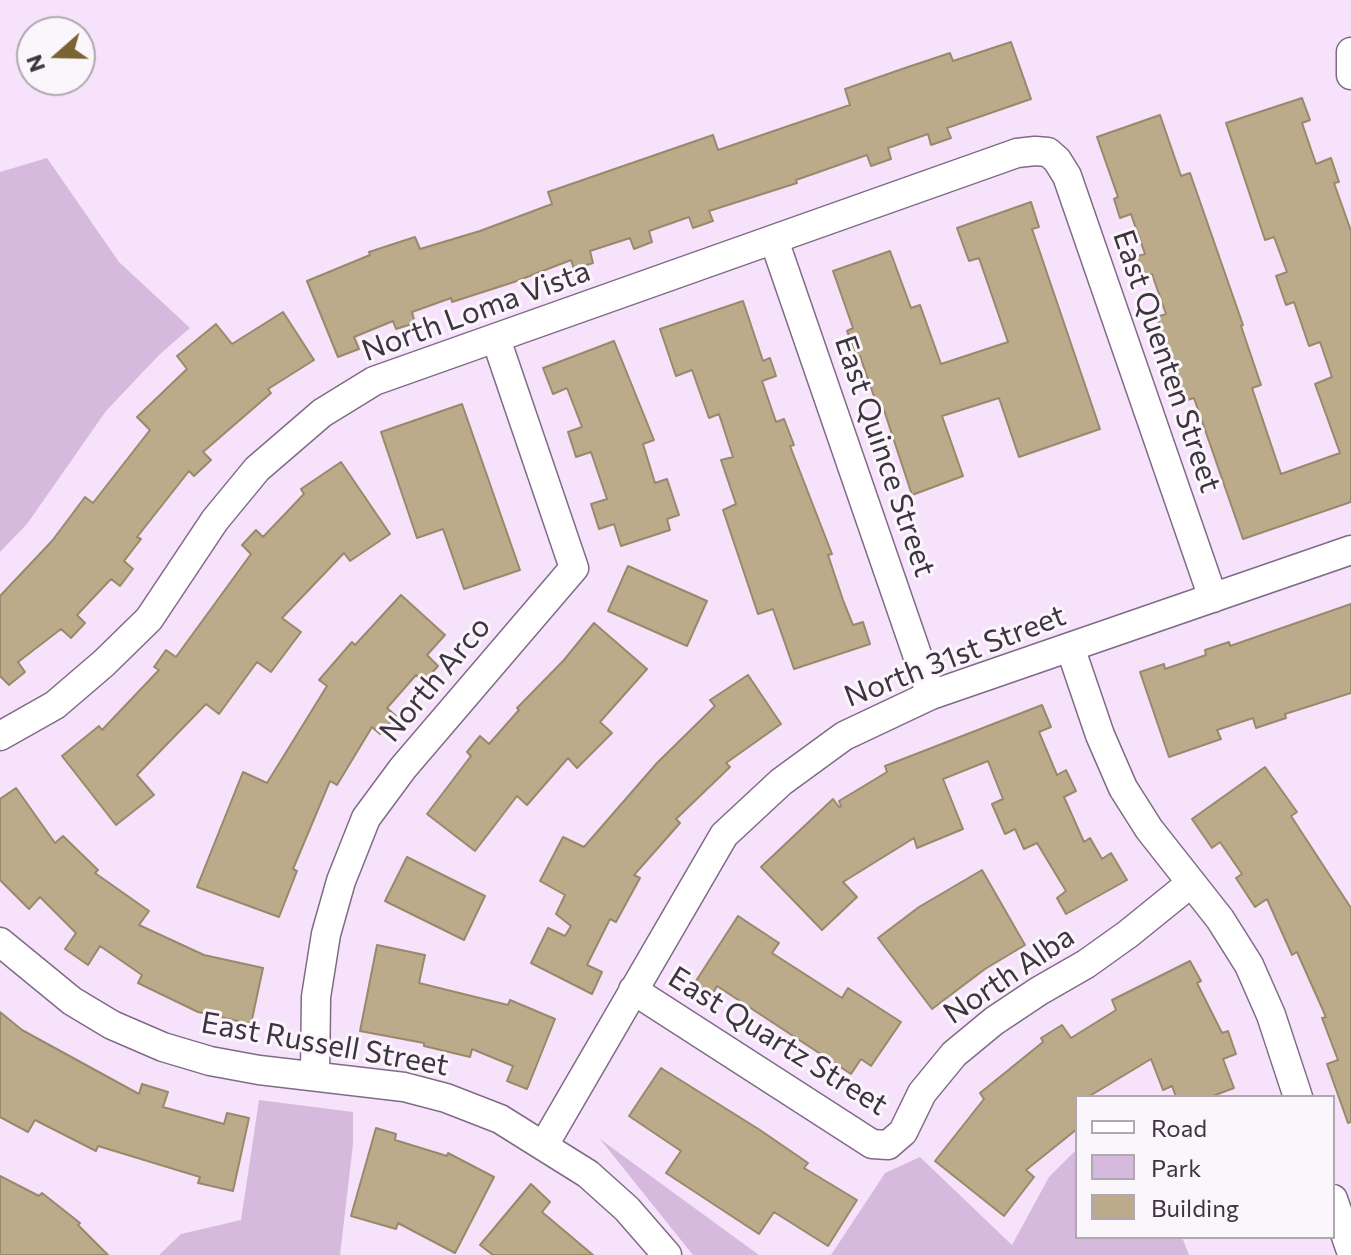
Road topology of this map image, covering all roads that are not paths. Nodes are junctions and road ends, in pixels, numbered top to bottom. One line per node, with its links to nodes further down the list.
1 (1048, 152): 2 (street, North Loma Vista); 5 (street, East Quenten Street)
2 (774, 240): 3 (street, North Loma Vista); 7 (street, East Quince Street)
3 (496, 339): 8 (street, North Loma Vista); 12 (street, North Arco)
4 (1351, 550): 5 (street, North 31st Street)
5 (1213, 598): 6 (street, North 31st Street)
6 (1070, 647): 7 (street, North 31st Street); 9 (street)
7 (931, 695): 11 (street, North 31st Street)
8 (0, 736)
9 (1191, 883): 13 (street); 15 (street, North Alba)
10 (0, 942): 12 (street, East Russell Street)
11 (633, 990): 14 (street, North 31st Street); 15 (street, East Quartz Street)
12 (315, 1076): 14 (street, East Russell Street)
13 (1297, 1095)
14 (544, 1145): 18 (street, East Russell Street)
15 (888, 1145)
16 (1335, 1205): 17 (street)
17 (1351, 1251)
18 (667, 1255)

